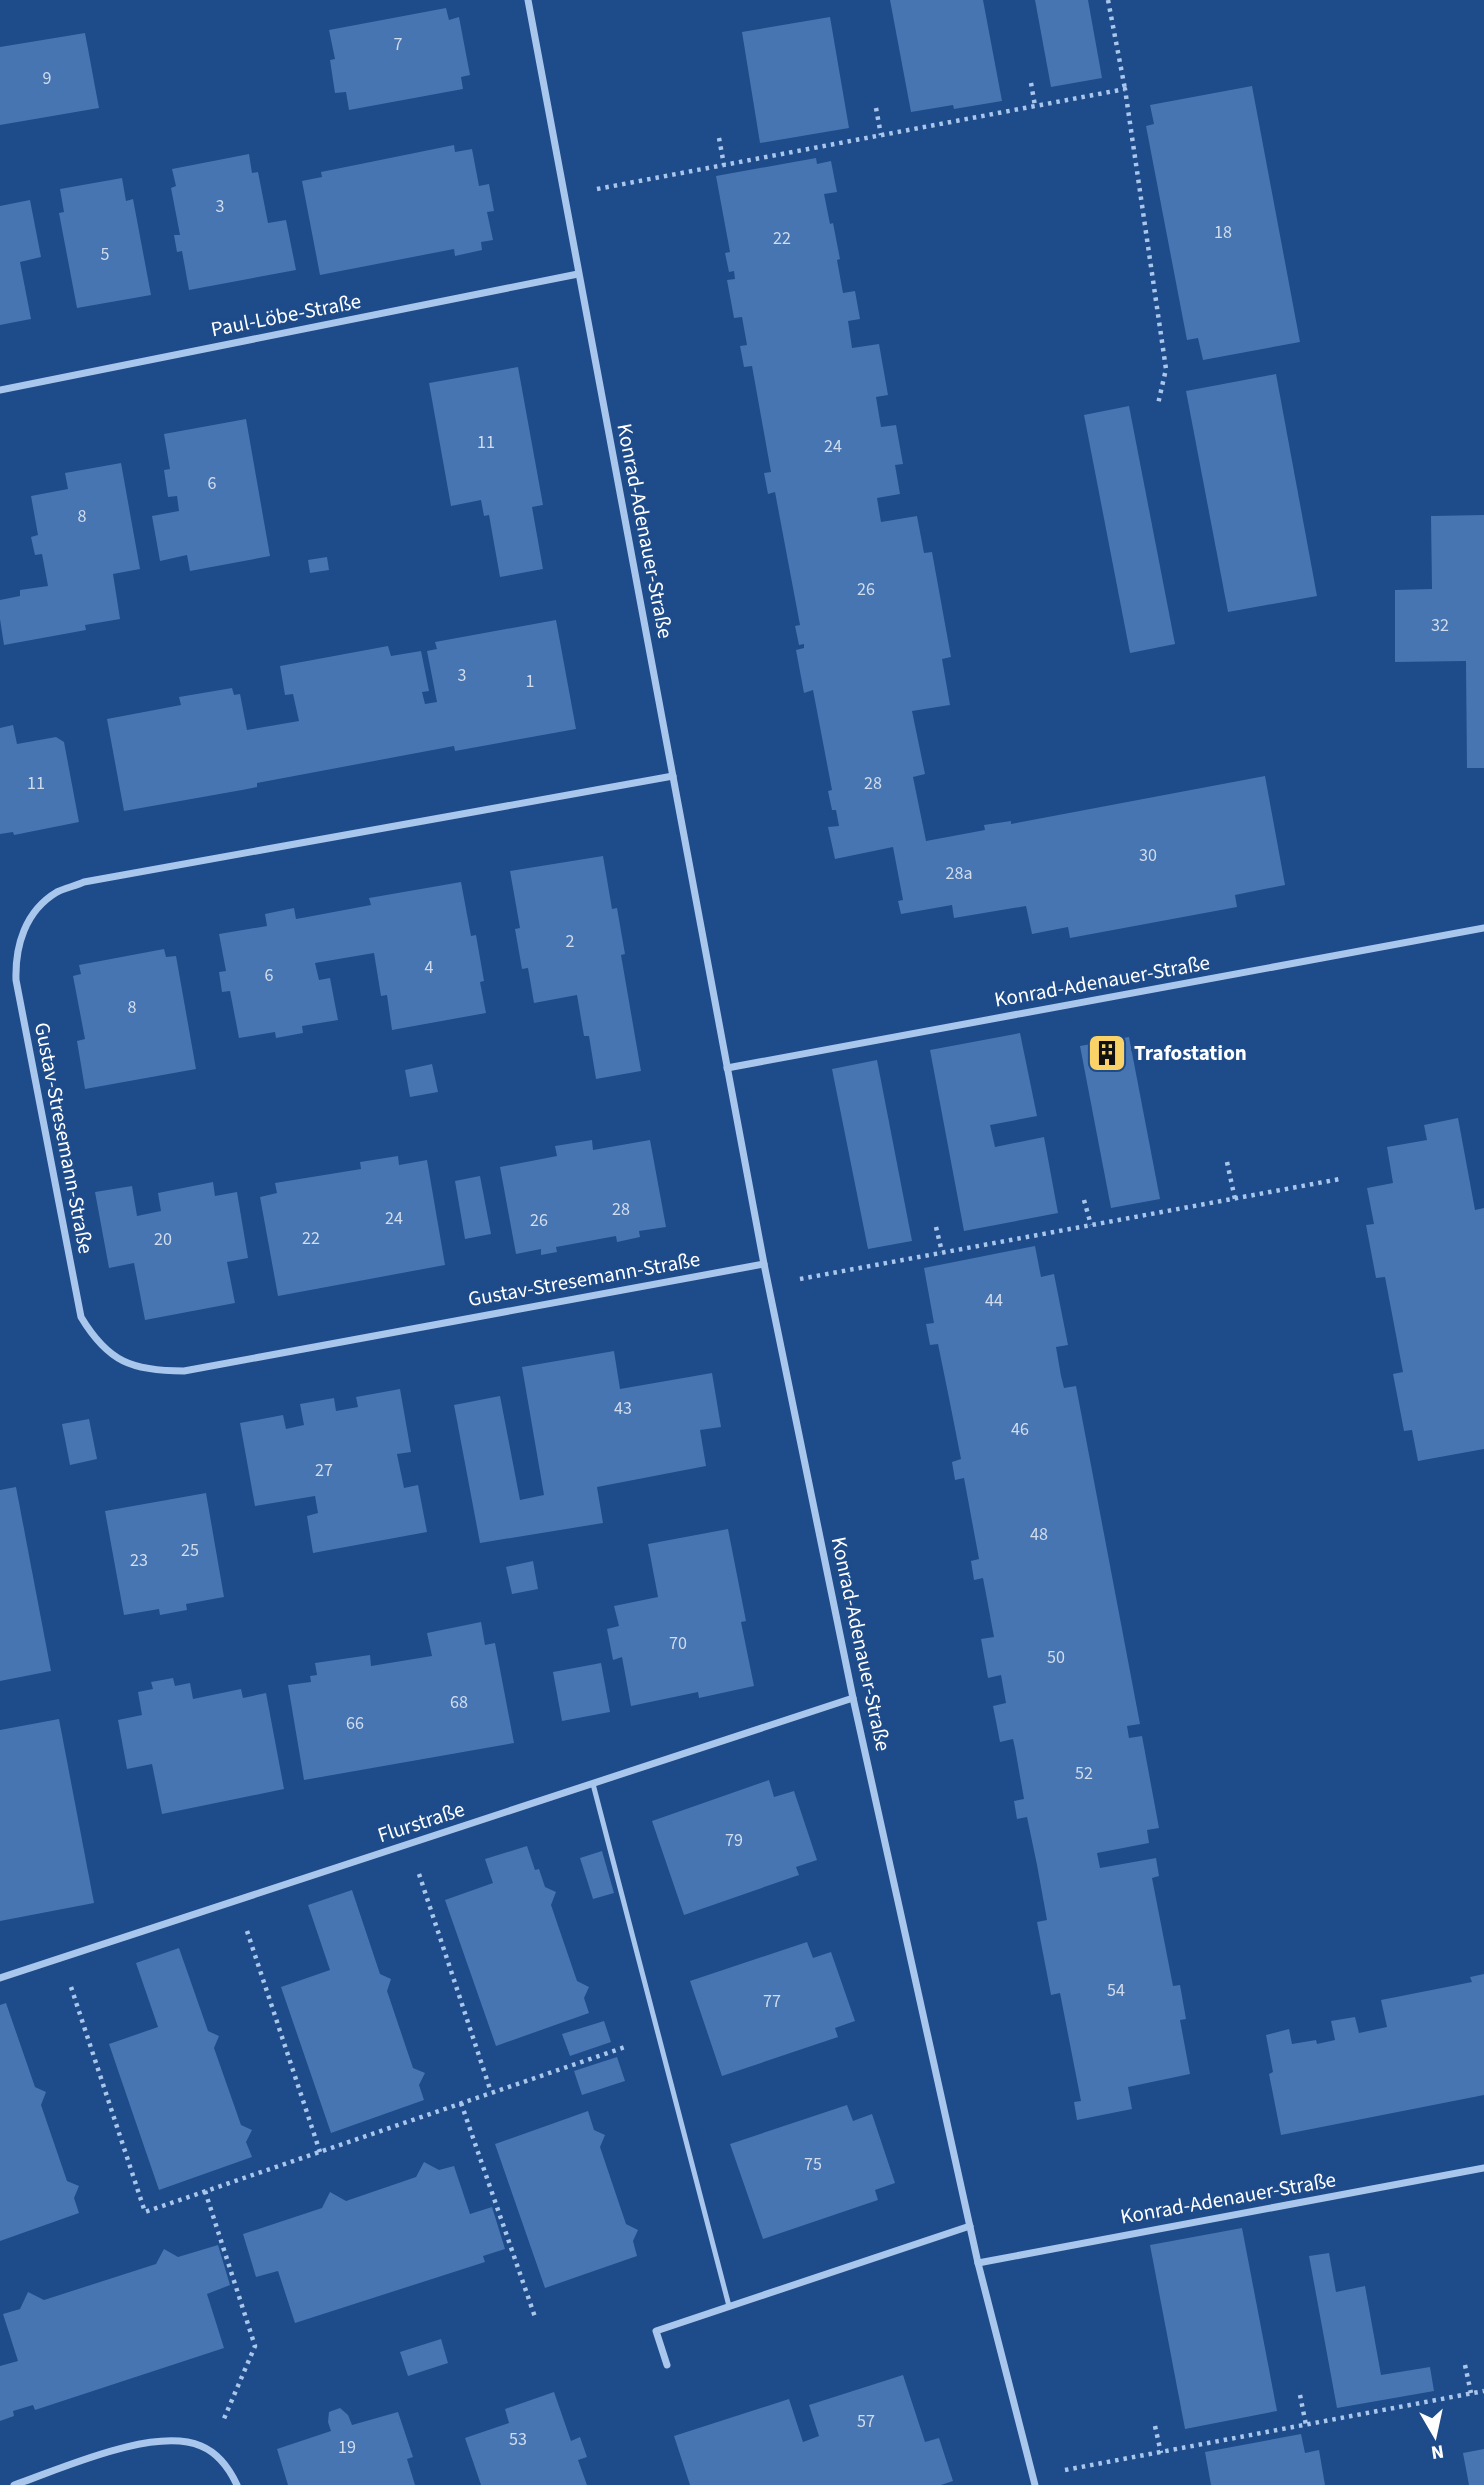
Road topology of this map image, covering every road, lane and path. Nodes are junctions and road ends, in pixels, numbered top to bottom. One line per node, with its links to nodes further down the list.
1 (528, 0): 10 (street, Konrad-Adenauer-Straße)
2 (1108, 0): 4 (path)
3 (1031, 83): 5 (path)
4 (1125, 89): 5 (path); 13 (path)
5 (1035, 106): 7 (path)
6 (876, 108): 7 (path)
7 (881, 135): 9 (path)
8 (719, 138): 9 (path)
9 (724, 165): 10 (path)
10 (564, 195): 11 (street, Konrad-Adenauer-Straße)
11 (578, 274): 12 (street, Paul-Löbe-Straße); 14 (street, Konrad-Adenauer-Straße)
12 (0, 390)
13 (1158, 404)
14 (673, 776): 16 (street, Konrad-Adenauer-Straße); 24 (street, Gustav-Stresemann-Straße)
15 (1484, 928): 16 (street, Konrad-Adenauer-Straße)
16 (727, 1068): 24 (street, Konrad-Adenauer-Straße)
17 (1227, 1162): 19 (path)
18 (1340, 1179): 19 (path)
19 (1235, 1199): 21 (path)
20 (1084, 1200): 21 (path)
21 (1091, 1225): 23 (path)
22 (936, 1227): 23 (path)
23 (942, 1252): 25 (path)
24 (764, 1264): 25 (street, Konrad-Adenauer-Straße)
25 (769, 1284): 26 (street, Konrad-Adenauer-Straße)
26 (853, 1698): 27 (street, Flurstraße); 38 (street, Konrad-Adenauer-Straße)
27 (593, 1784): 28 (street, Flurstraße); 32 (lane)
28 (409, 1844): 29 (street, Flurstraße); 33 (path)
29 (237, 1901): 30 (street, Flurstraße); 35 (path)
30 (61, 1958): 31 (street, Flurstraße); 37 (path)
31 (0, 1978)
32 (659, 2035): 33 (path); 40 (lane)
33 (491, 2092): 34 (path)
34 (461, 2103): 35 (path); 41 (path)
35 (320, 2152): 37 (path)
36 (1484, 2168): 39 (street, Konrad-Adenauer-Straße)
37 (205, 2191): 49 (path)
38 (970, 2226): 39 (street, Konrad-Adenauer-Straße); 40 (street)
39 (978, 2263): 51 (street, Konrad-Adenauer-Straße)
40 (729, 2306): 42 (street)
41 (535, 2317)
42 (667, 2365)
43 (1465, 2365): 45 (path)
44 (1484, 2391): 45 (path)
45 (1471, 2393): 47 (path)
46 (1300, 2395): 47 (path)
47 (1306, 2425): 50 (path)
48 (1155, 2426): 50 (path)
49 (210, 2452): 52 (street); 53 (street)
50 (1161, 2453): 51 (path)
51 (1034, 2481)
52 (14, 2485)
53 (237, 2485)

